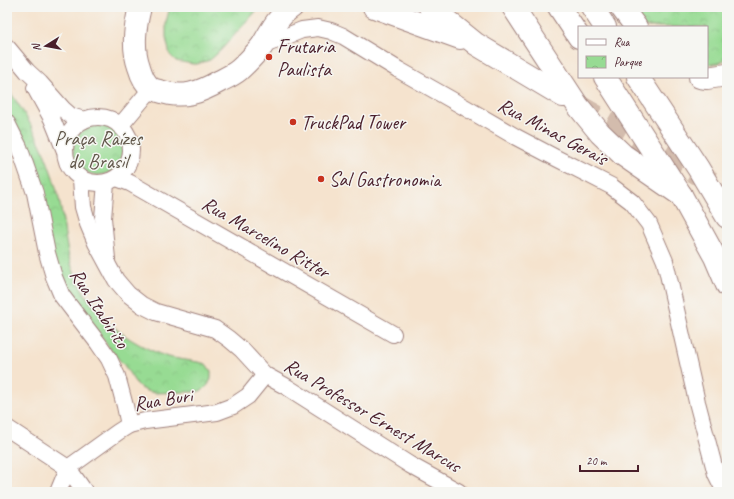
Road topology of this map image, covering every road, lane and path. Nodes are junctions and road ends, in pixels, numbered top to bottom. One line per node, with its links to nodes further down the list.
1 (140, 7): 20 (main road)
2 (292, 7): 13 (main road)
3 (374, 7): 12 (main road)
4 (430, 7): 12 (main road)
5 (513, 7): 28 (main road)
6 (559, 7): 11 (main road)
7 (592, 7): 9 (main road)
8 (621, 7): 10 (main road)
9 (604, 26)
10 (635, 26)
11 (578, 36)
12 (476, 44): 21 (main road)
13 (262, 46): 20 (main road); 40 (street, Rua Minas Gerais)
14 (7, 47): 15 (street)
15 (27, 71): 22 (street); 25 (street)
16 (727, 75): 19 (main road)
17 (606, 78): 28 (main road)
18 (639, 78): 29 (main road)
19 (708, 78)
20 (151, 88): 24 (street)
21 (563, 96)
22 (84, 120): 24 (street); 25 (street)
23 (7, 123): 34 (street, Rua Itabirito)
24 (120, 126): 27 (street)
25 (65, 151): 26 (street)
26 (81, 179): 27 (street); 30 (street, Rua Professor Ernest Marcus)
27 (112, 180): 30 (street); 32 (street, Rua Marcelino Ritter)
28 (681, 195): 31 (main road)
29 (727, 217)
30 (108, 264): 33 (street, Rua Professor Ernest Marcus)
31 (727, 284)
32 (392, 334)
33 (265, 374): 34 (street, Rua Buri); 39 (street, Rua Professor Ernest Marcus)
34 (129, 425): 36 (street, Rua Buri)
35 (7, 428): 36 (street)
36 (68, 468): 37 (street); 38 (street)
37 (58, 492)
38 (85, 492)
39 (459, 492)
40 (725, 492)

